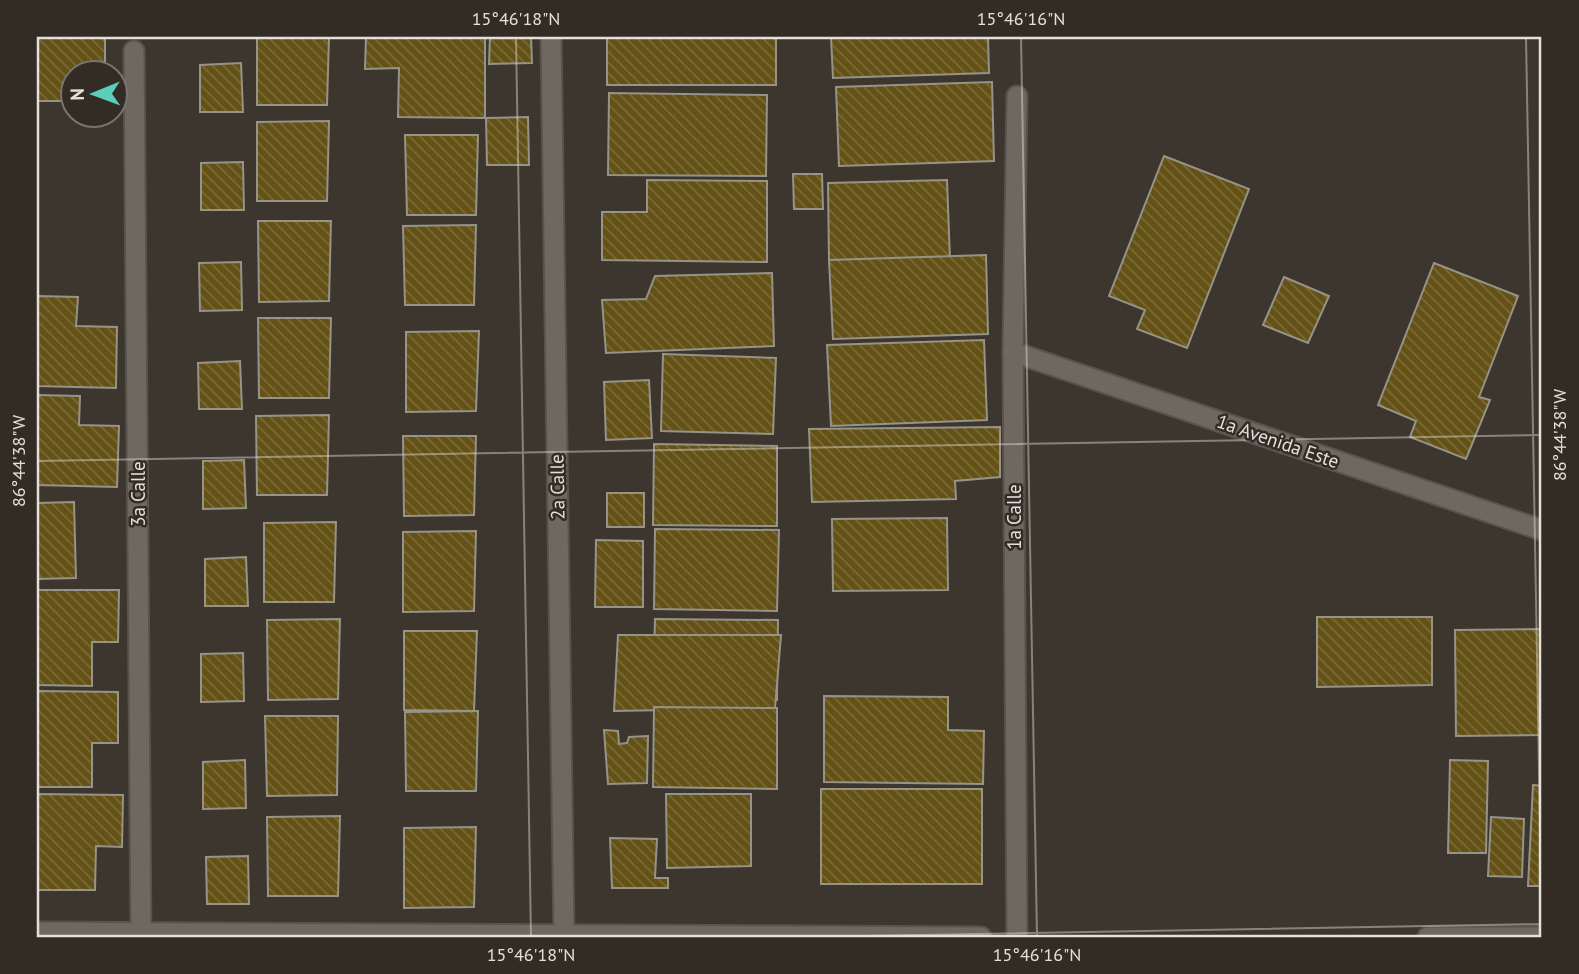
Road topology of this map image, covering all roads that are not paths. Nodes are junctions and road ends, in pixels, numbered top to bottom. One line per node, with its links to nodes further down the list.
1 (551, 37): 8 (street, 2a Calle)
2 (134, 51): 7 (street, 3a Calle)
3 (1017, 96): 4 (street, 1a Calle)
4 (1013, 352): 5 (street, 1a Avenida Este); 10 (street, 1a Calle)
5 (1542, 530)
6 (37, 932): 7 (street)
7 (141, 935): 8 (street)
8 (564, 935): 9 (street)
9 (981, 937)
10 (1017, 937)
11 (1428, 937): 12 (street)
12 (1542, 937)

